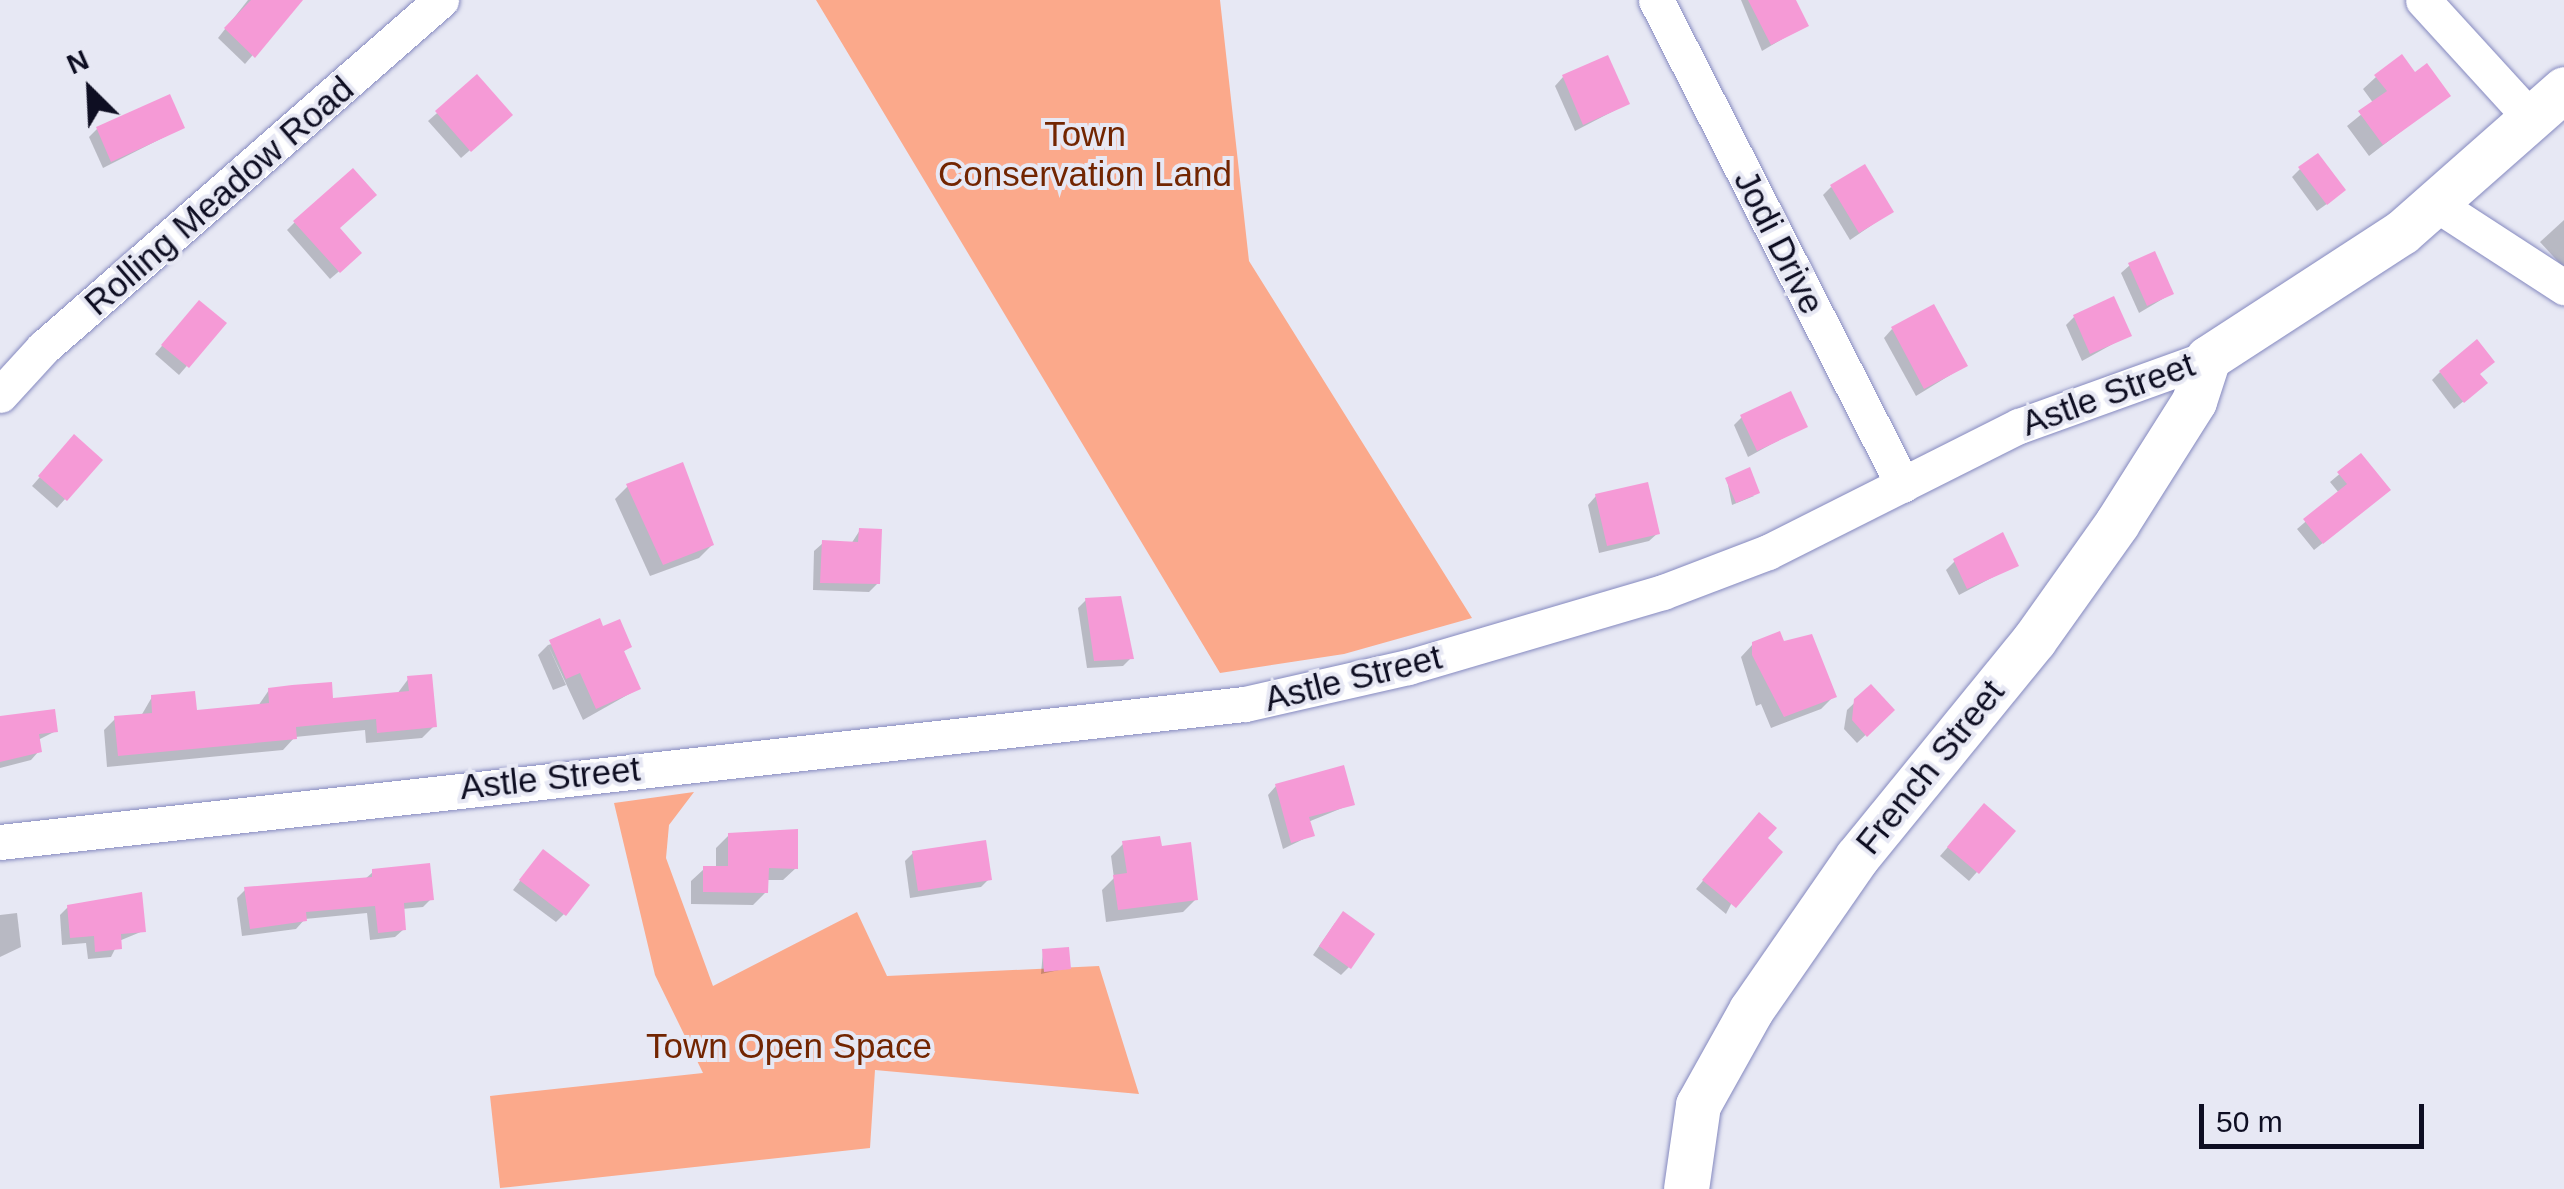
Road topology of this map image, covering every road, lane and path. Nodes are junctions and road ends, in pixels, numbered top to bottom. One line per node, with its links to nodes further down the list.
1 (441, 0): 8 (street, Rolling Meadow Road)
2 (1656, 0): 9 (street, Jodi Drive)
3 (2423, 0): 4 (street)
4 (2547, 103): 5 (street, Astle Street)
5 (2436, 204): 6 (street); 7 (street, Astle Street)
6 (2564, 286)
7 (2208, 358): 9 (street, Astle Street); 11 (street, French Street)
8 (0, 396)
9 (1902, 484): 10 (street, Astle Street)
10 (0, 842)
11 (1686, 1189)

